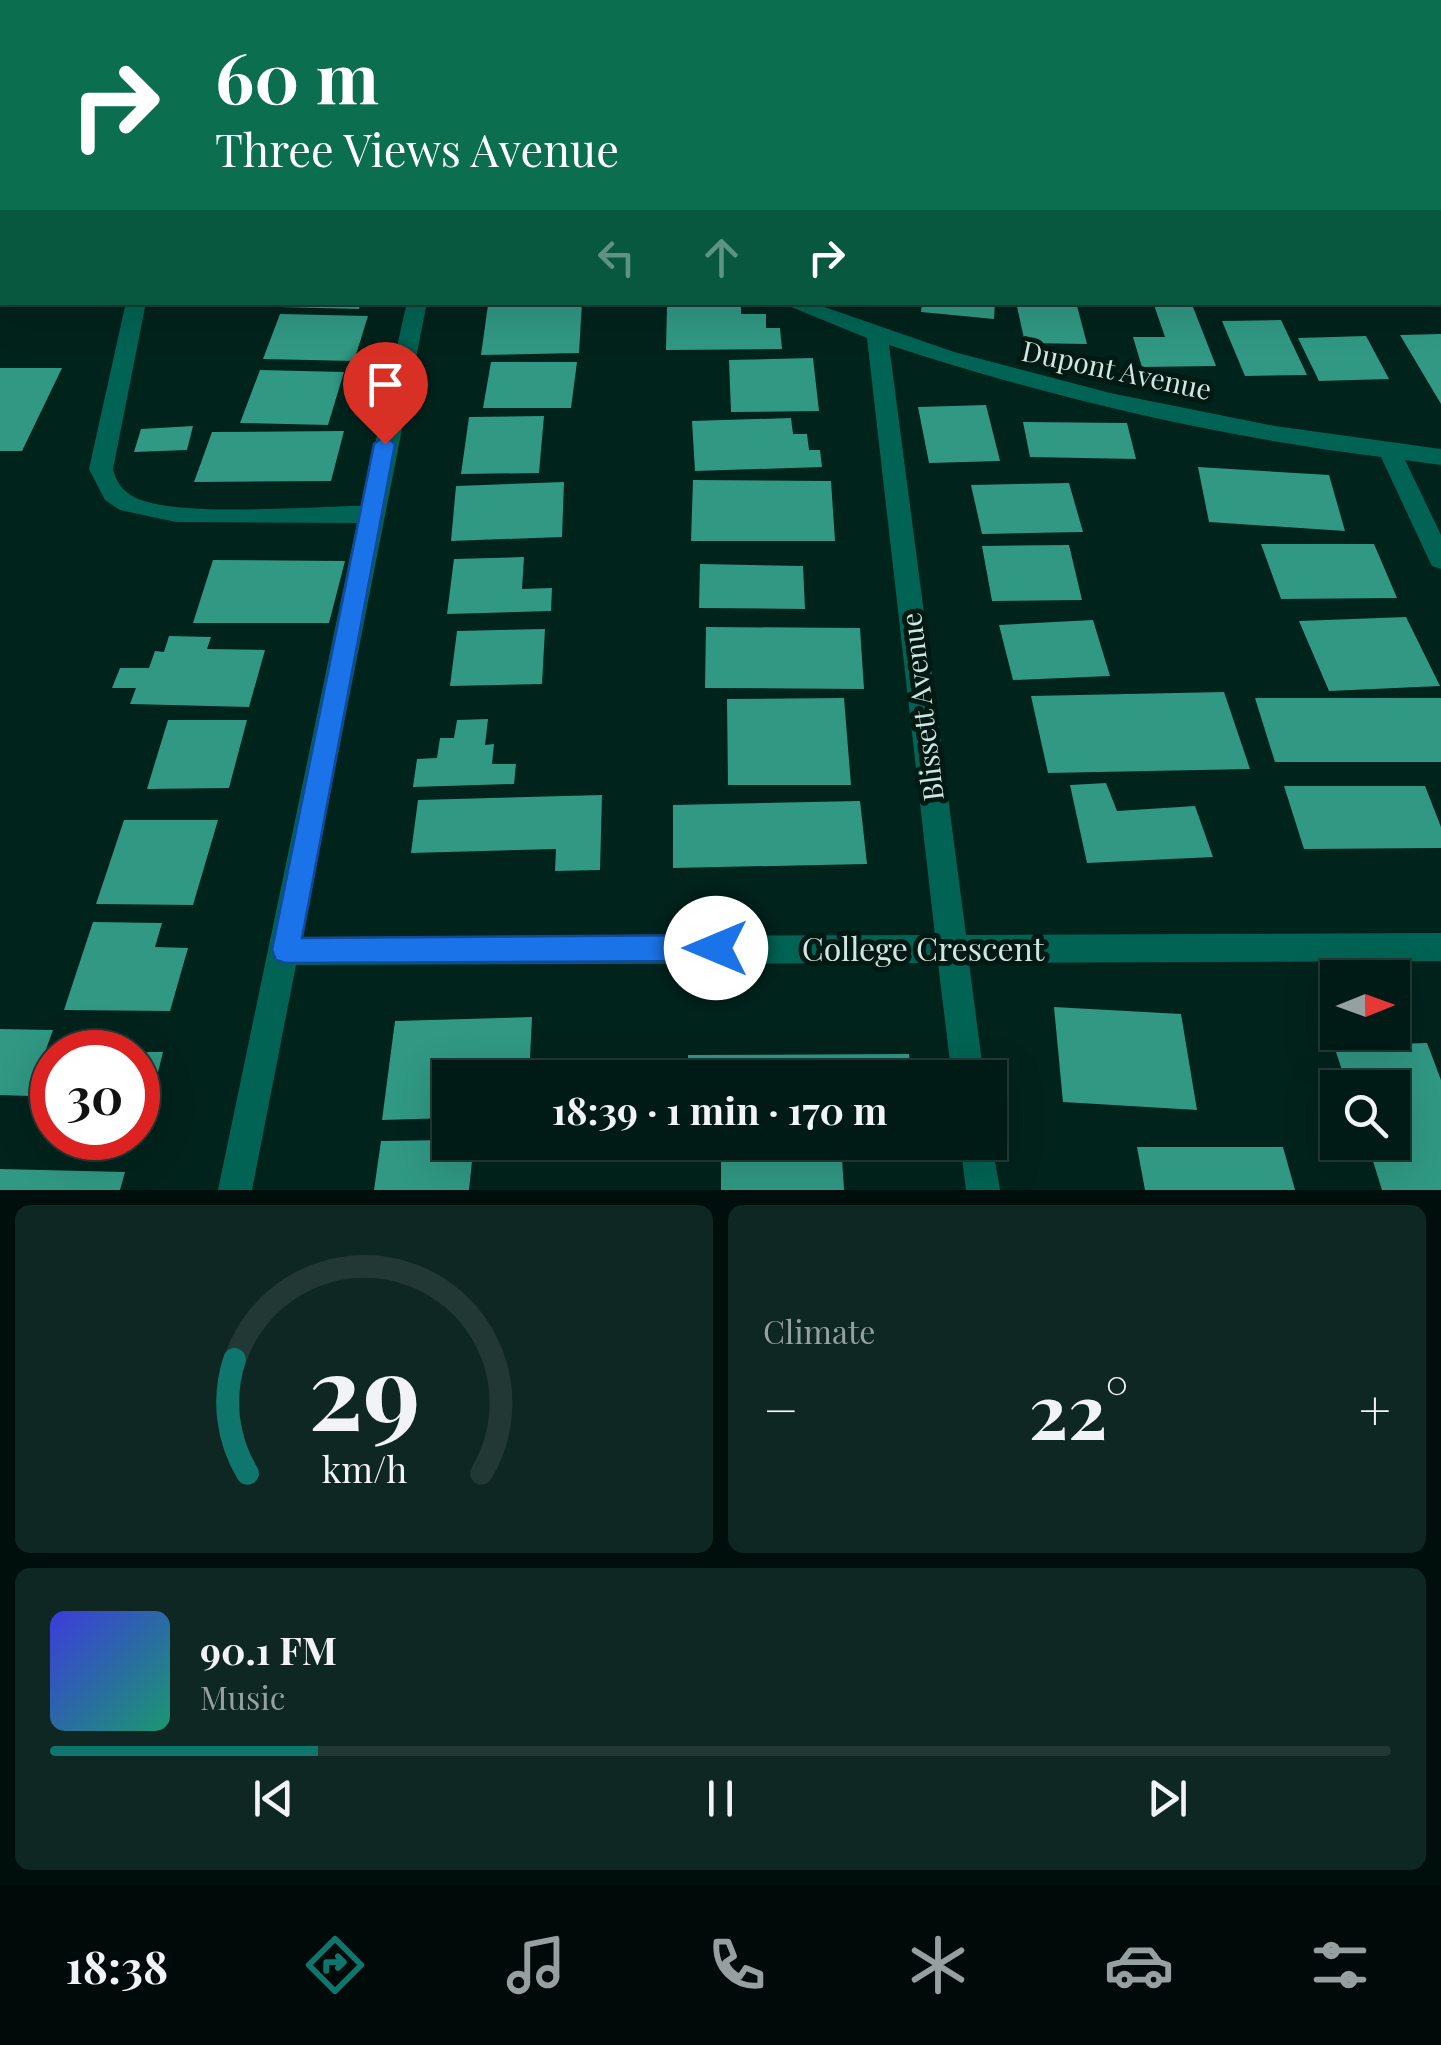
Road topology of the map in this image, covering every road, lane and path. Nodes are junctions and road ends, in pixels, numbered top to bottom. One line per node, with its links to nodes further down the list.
1 (135, 305): 7 (street)
2 (416, 305): 7 (street)
3 (797, 305): 4 (street, Dupont Avenue)
4 (876, 336): 5 (street, Dupont Avenue); 9 (street, Blissett Avenue)
5 (1388, 451): 6 (street, Dupont Avenue); 8 (street)
6 (1441, 457)
7 (368, 514): 11 (street)
8 (1441, 560)
9 (950, 947): 10 (street, College Crescent); 11 (street, College Crescent); 12 (street, Blissett Avenue)
10 (1441, 947)
11 (286, 950): 14 (street)
12 (966, 1060)
13 (980, 1160): 15 (street)
14 (235, 1190)
15 (984, 1190)

